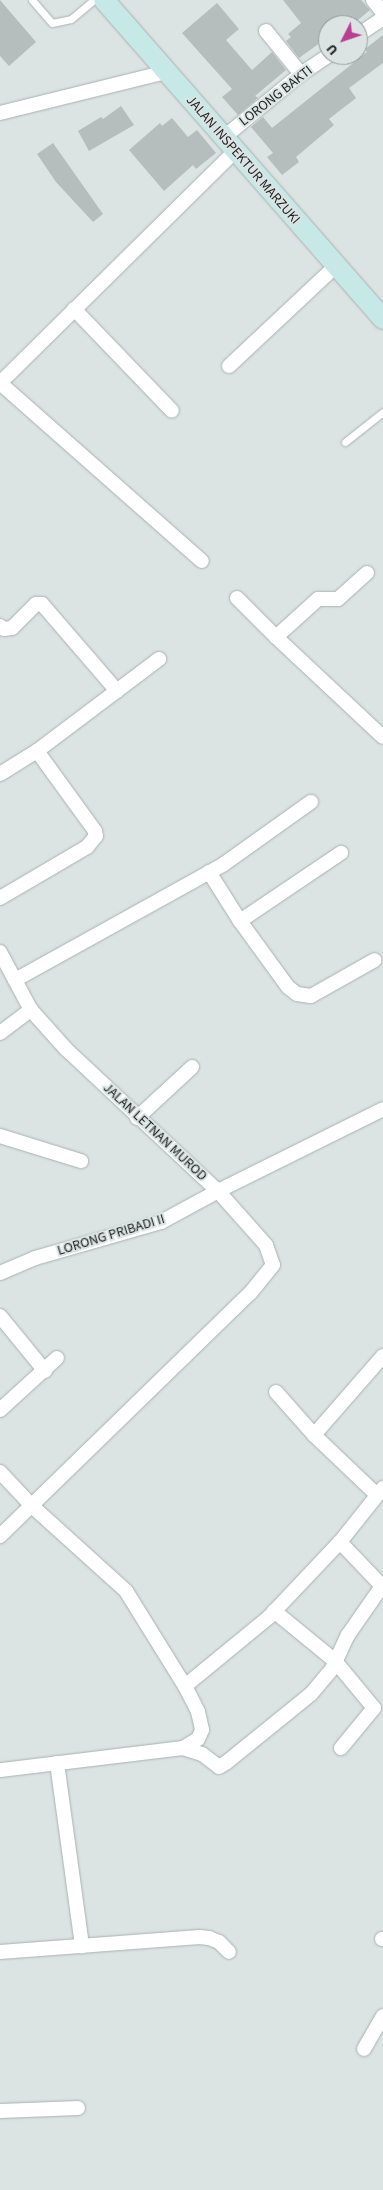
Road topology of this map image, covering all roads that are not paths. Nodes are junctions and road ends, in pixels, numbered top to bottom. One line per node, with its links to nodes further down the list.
1 (32, 0): 2 (lane)
2 (94, 0)
3 (104, 0): 10 (street, JALAN INSPEKTUR MARZUKI)
4 (373, 0): 5 (street)
5 (383, 13)
6 (383, 18): 7 (street)
7 (368, 29)
8 (266, 31): 11 (street)
9 (318, 62): 11 (street, LORONG BAKTI)
10 (166, 72): 12 (street); 13 (street, JALAN INSPEKTUR MARZUKI)
11 (301, 74): 13 (street, LORONG BAKTI)
12 (0, 113)
13 (229, 144): 14 (street, JALAN INSPEKTUR MARZUKI); 15 (street, LORONG BAKTI)
14 (336, 266): 16 (street, JALAN INSPEKTUR MARZUKI); 17 (street)
15 (74, 310): 18 (street, LORONG BAKTI); 19 (street)
16 (383, 319)
17 (229, 366)
18 (0, 383): 22 (street)
19 (172, 411)
20 (383, 412): 21 (lane)
21 (345, 442)
22 (202, 562)
23 (367, 573): 26 (street)
24 (237, 598): 26 (street)
25 (0, 626): 28 (street)
26 (276, 637): 29 (street)
27 (159, 659): 28 (street)
28 (117, 691): 30 (street)
29 (383, 737)
30 (37, 751): 31 (street); 35 (street)
31 (0, 774)
32 (311, 802): 34 (street)
33 (341, 853): 36 (street)
34 (209, 872): 36 (street); 39 (street)
35 (0, 898)
36 (240, 921): 38 (street)
37 (0, 952): 39 (street, JALAN LETNAN MUROD)
38 (375, 960)
39 (15, 980): 40 (street, JALAN LETNAN MUROD)
40 (31, 1010): 41 (street); 44 (street, JALAN LETNAN MUROD)
41 (0, 1033)
42 (192, 1067): 44 (street)
43 (383, 1109): 47 (street, JALAN LETNAN MUROD)
44 (137, 1118): 47 (street, JALAN LETNAN MUROD)
45 (0, 1136): 46 (street)
46 (81, 1161)
47 (218, 1191): 48 (street, LORONG PRIBADI II); 58 (street)
48 (0, 1273)
49 (0, 1316): 52 (street)
50 (383, 1356): 55 (street)
51 (57, 1358): 52 (street)
52 (45, 1371): 54 (street)
53 (276, 1392): 55 (street)
54 (0, 1410)
55 (314, 1435): 57 (street)
56 (0, 1472): 58 (street)
57 (380, 1491): 60 (street)
58 (32, 1506): 59 (street); 64 (street)
59 (0, 1536)
60 (340, 1542): 61 (street); 62 (street)
61 (383, 1587): 63 (street)
62 (274, 1610): 63 (street); 64 (street)
63 (335, 1661): 65 (street); 66 (street)
64 (185, 1686): 65 (street)
65 (184, 1748): 67 (street)
66 (341, 1748)
67 (57, 1763): 68 (street); 69 (street)
68 (0, 1770)
69 (82, 1946): 70 (street); 71 (street)
70 (0, 1952)
71 (229, 1952)
72 (383, 2016): 73 (street)
73 (364, 2049)
74 (78, 2108): 75 (street)
75 (0, 2111)

